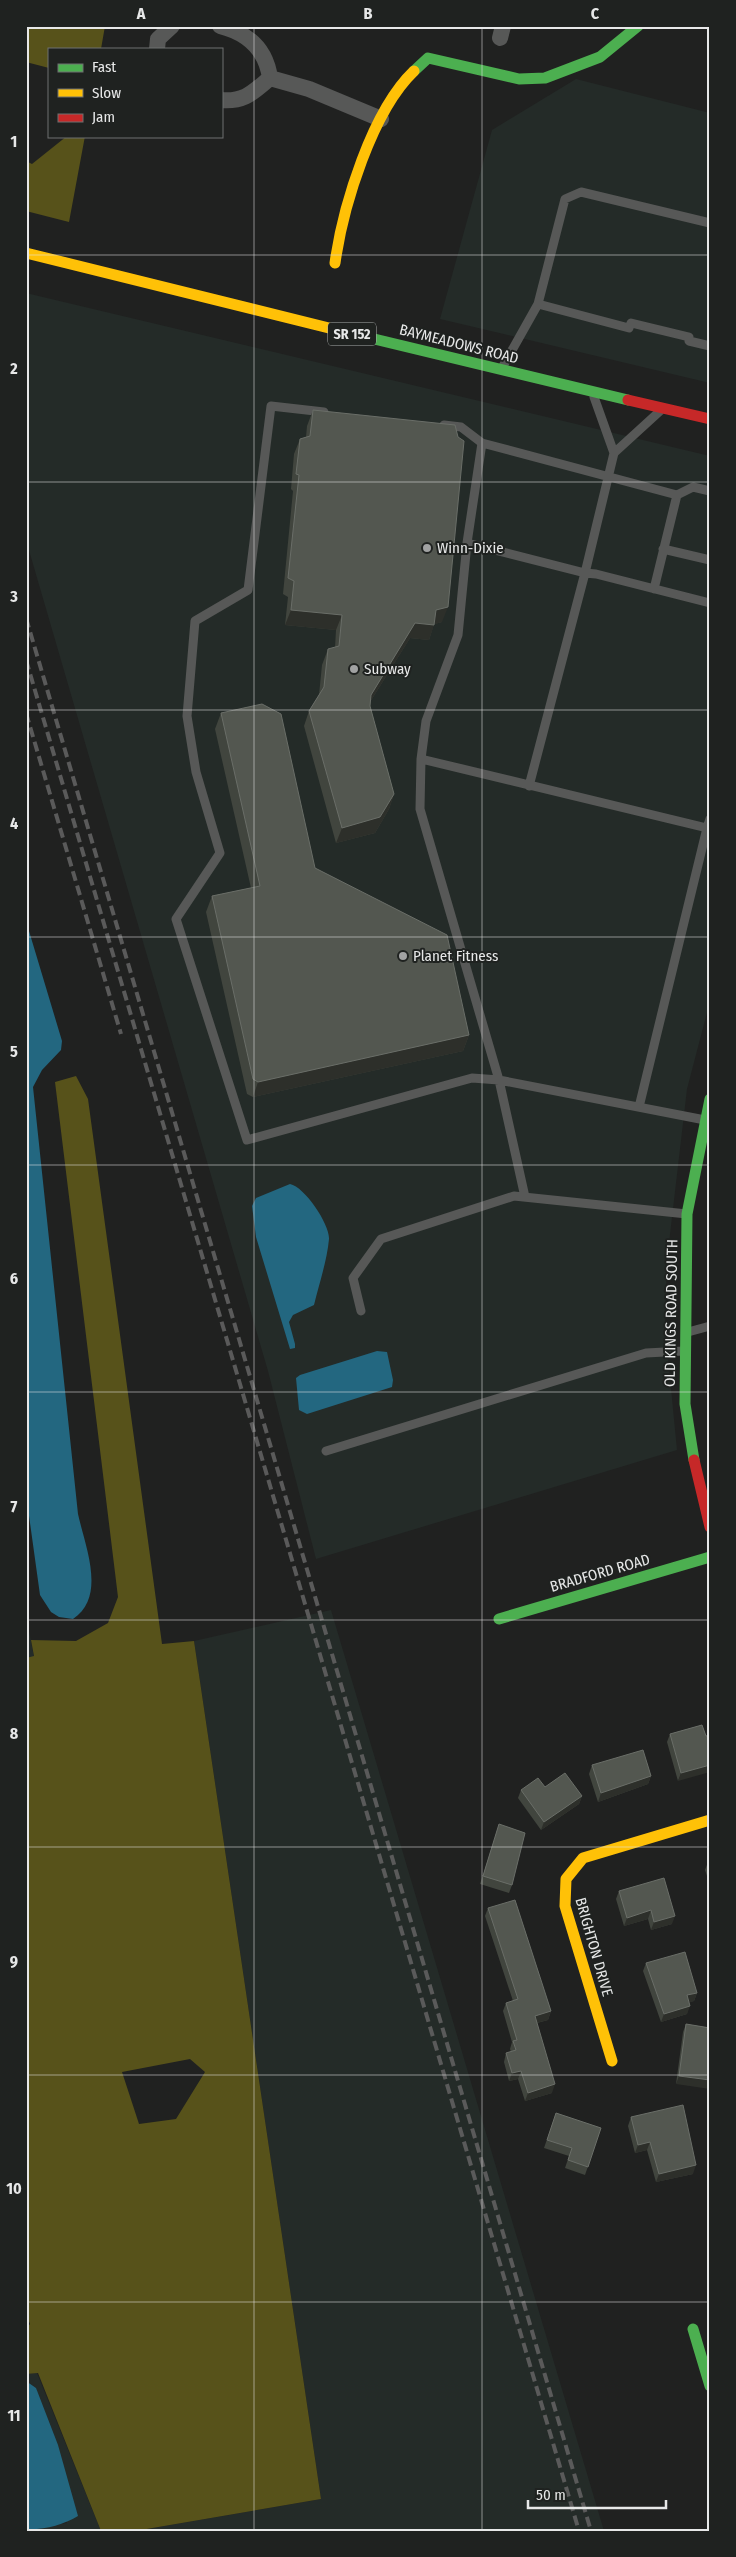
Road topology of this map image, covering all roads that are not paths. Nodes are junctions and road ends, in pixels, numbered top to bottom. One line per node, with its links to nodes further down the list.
1 (172, 26): 4 (street)
2 (220, 26): 5 (street)
3 (638, 26): 7 (street)
4 (157, 48)
5 (270, 78): 6 (street); 7 (street)
6 (222, 100)
7 (381, 119): 10 (street)
8 (710, 223): 11 (lane)
9 (26, 253): 13 (street, BAYMEADOWS ROAD / SR 152)
10 (335, 263)
11 (538, 304): 12 (lane); 13 (lane)
12 (710, 346)
13 (501, 371): 14 (street, BAYMEADOWS ROAD / SR 152)
14 (592, 392): 15 (street, BAYMEADOWS ROAD / SR 152); 20 (lane)
15 (663, 408): 17 (street, BAYMEADOWS ROAD / SR 152); 20 (lane)
16 (337, 413): 34 (lane)
17 (710, 419)
18 (432, 423): 19 (lane)
19 (482, 443): 21 (lane); 24 (lane)
20 (614, 453): 21 (lane)
21 (610, 477): 23 (lane); 27 (lane)
22 (710, 492): 23 (lane)
23 (677, 495): 25 (lane)
24 (467, 544): 27 (lane); 30 (lane)
25 (663, 549): 26 (lane); 28 (lane)
26 (710, 560)
27 (585, 573): 28 (lane); 31 (lane)
28 (654, 589): 29 (lane)
29 (710, 603)
30 (421, 759): 31 (lane); 34 (lane)
31 (529, 786): 33 (lane)
32 (710, 819): 33 (lane)
33 (708, 829): 36 (lane)
34 (499, 1080): 36 (lane); 38 (lane)
35 (710, 1099): 37 (street, OLD KINGS ROAD SOUTH)
36 (639, 1107): 37 (lane)
37 (705, 1120): 39 (street, OLD KINGS ROAD SOUTH)
38 (525, 1197): 39 (lane); 40 (lane)
39 (687, 1214): 42 (street, OLD KINGS ROAD SOUTH)
40 (361, 1311)
41 (710, 1326): 42 (lane)
42 (685, 1333): 43 (street, OLD KINGS ROAD SOUTH)
43 (685, 1351): 44 (lane); 45 (street, OLD KINGS ROAD SOUTH)
44 (326, 1451)
45 (710, 1526)
46 (710, 1557): 47 (street, BRADFORD ROAD)
47 (499, 1619)
48 (710, 1820): 49 (street, BRIGHTON DRIVE)
49 (612, 2061)
50 (693, 2329): 51 (street)
51 (710, 2386)

